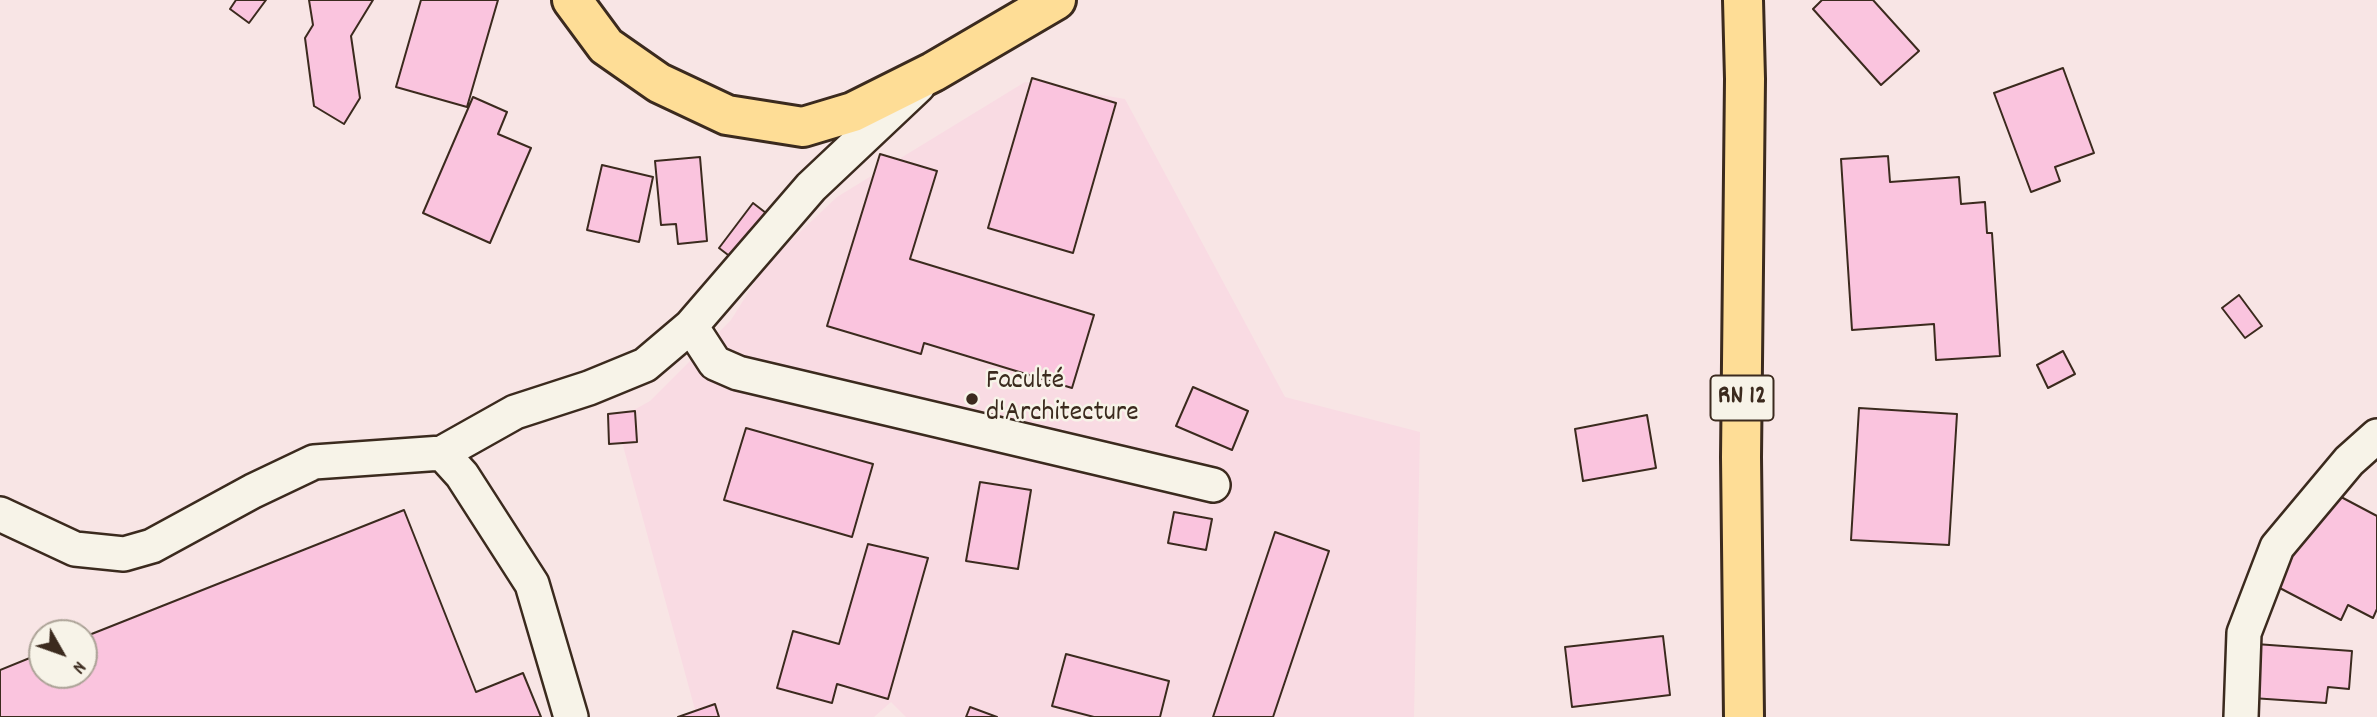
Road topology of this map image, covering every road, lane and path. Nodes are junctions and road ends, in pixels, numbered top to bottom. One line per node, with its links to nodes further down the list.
1 (572, 0): 5 (main road)
2 (1056, 0): 5 (main road)
3 (1727, 0): 6 (main road)
4 (1743, 0): 6 (main road, RN 12)
5 (933, 72): 7 (lane)
6 (1745, 79): 13 (main road, RN 12)
7 (691, 326): 9 (lane); 10 (lane)
8 (2377, 436): 14 (lane)
9 (442, 453): 11 (lane); 12 (lane)
10 (1213, 485)
11 (0, 514)
12 (571, 717)
13 (1744, 717)
14 (2241, 717)

